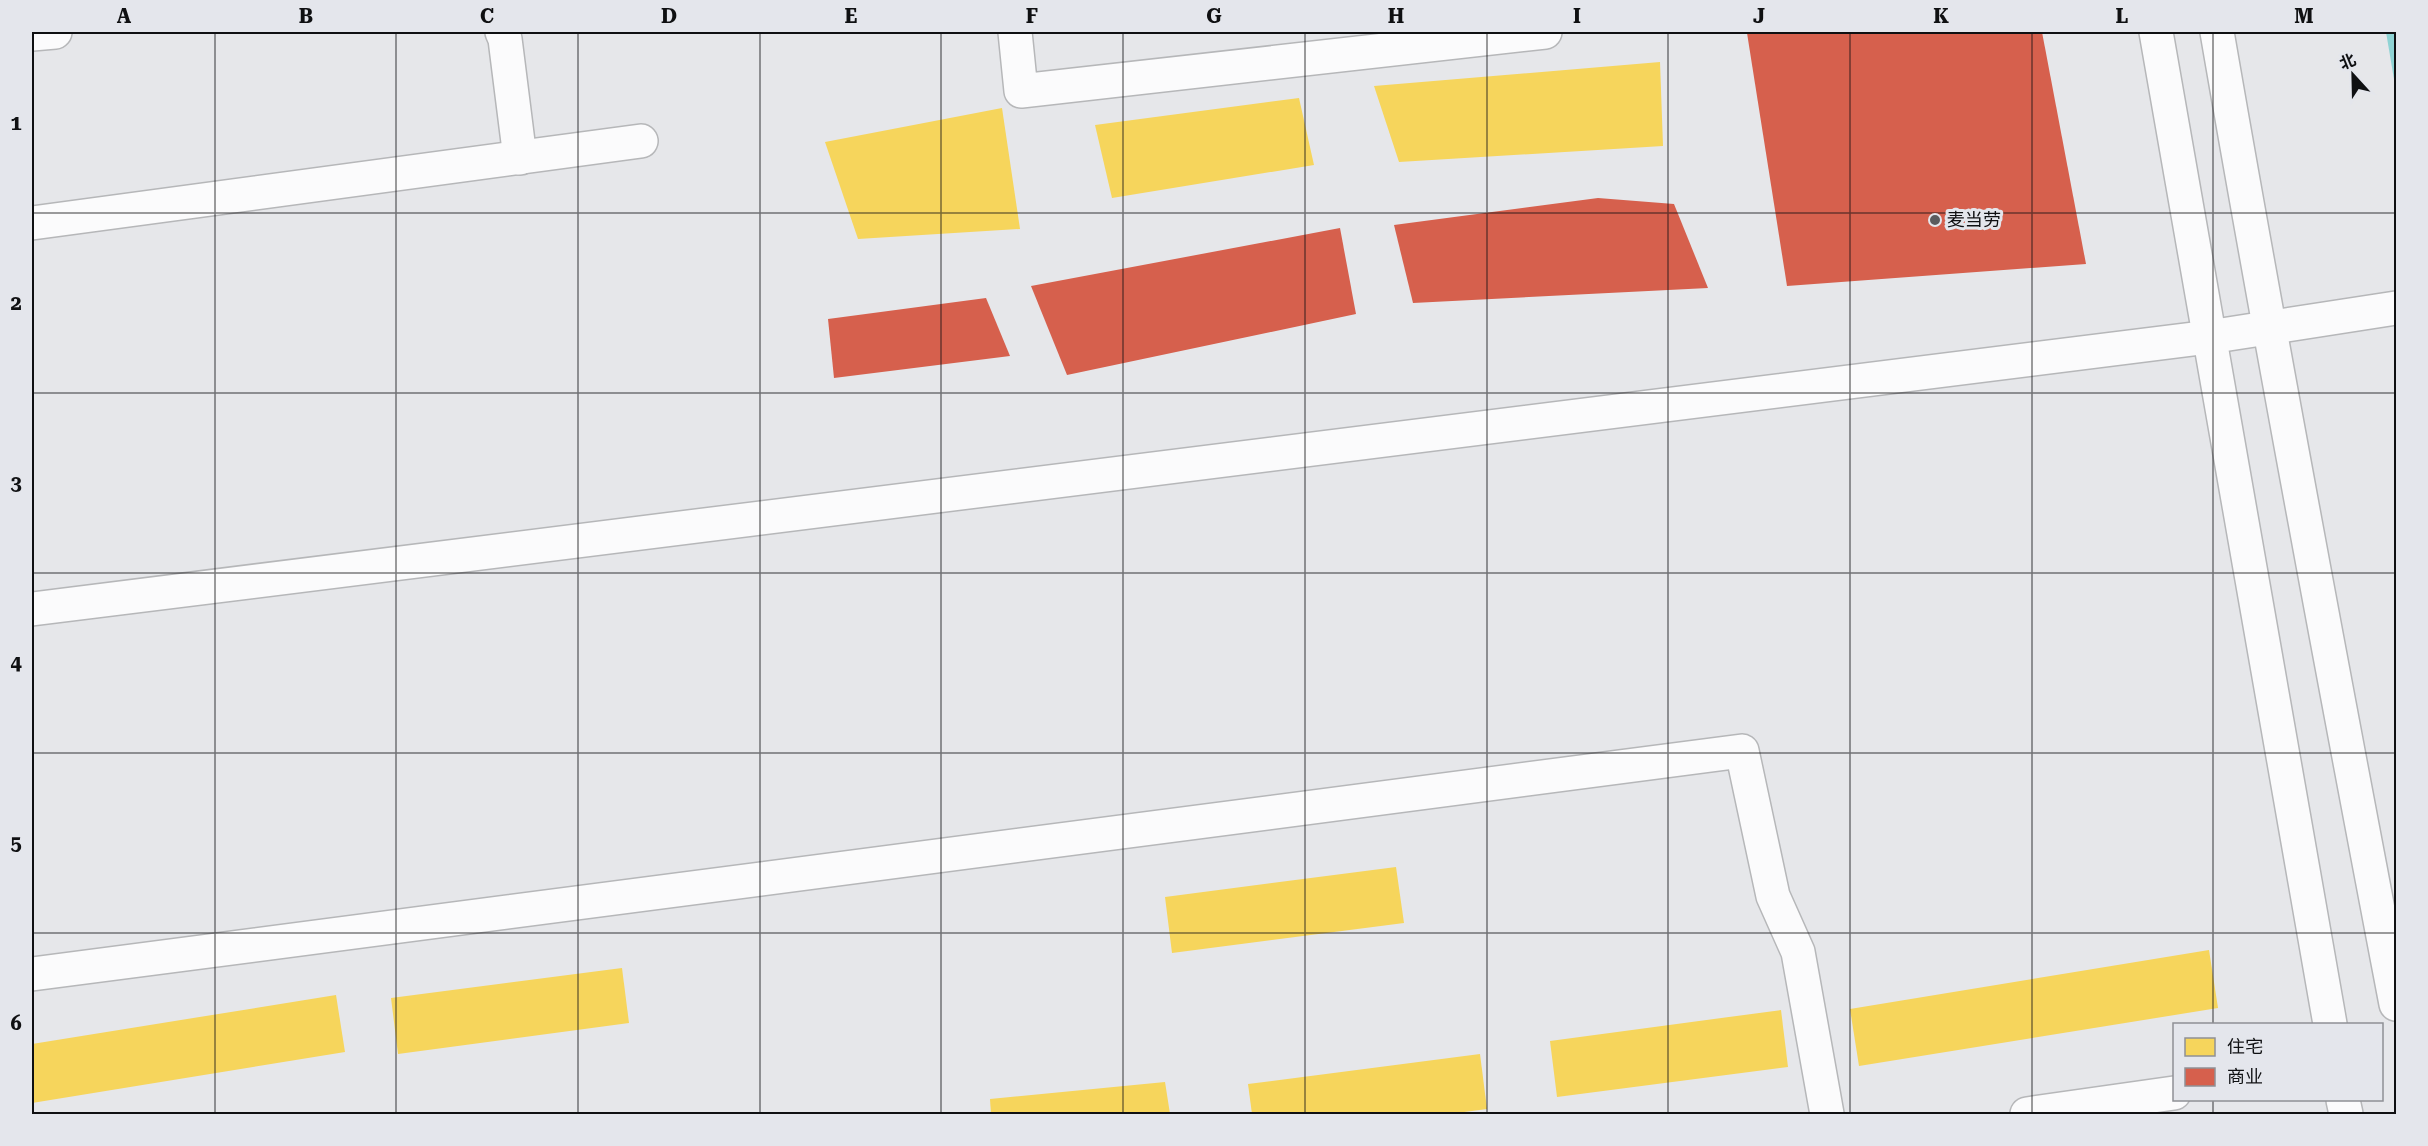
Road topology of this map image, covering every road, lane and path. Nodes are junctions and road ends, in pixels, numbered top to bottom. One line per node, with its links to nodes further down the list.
1 (55, 32): 7 (street)
2 (502, 32): 9 (street)
3 (1015, 32): 4 (street)
4 (1545, 32)
5 (2156, 32): 13 (street)
6 (2217, 32): 12 (street)
7 (32, 34)
8 (641, 141): 9 (street)
9 (520, 158): 10 (street)
10 (32, 223)
11 (2397, 308): 12 (street)
12 (2268, 327): 13 (street); 16 (street)
13 (2209, 337): 14 (street); 17 (street)
14 (32, 609)
15 (32, 974): 19 (street)
16 (2397, 1004)
17 (2330, 1023)
18 (2173, 1093): 20 (street)
19 (1827, 1114)
20 (2027, 1114)

